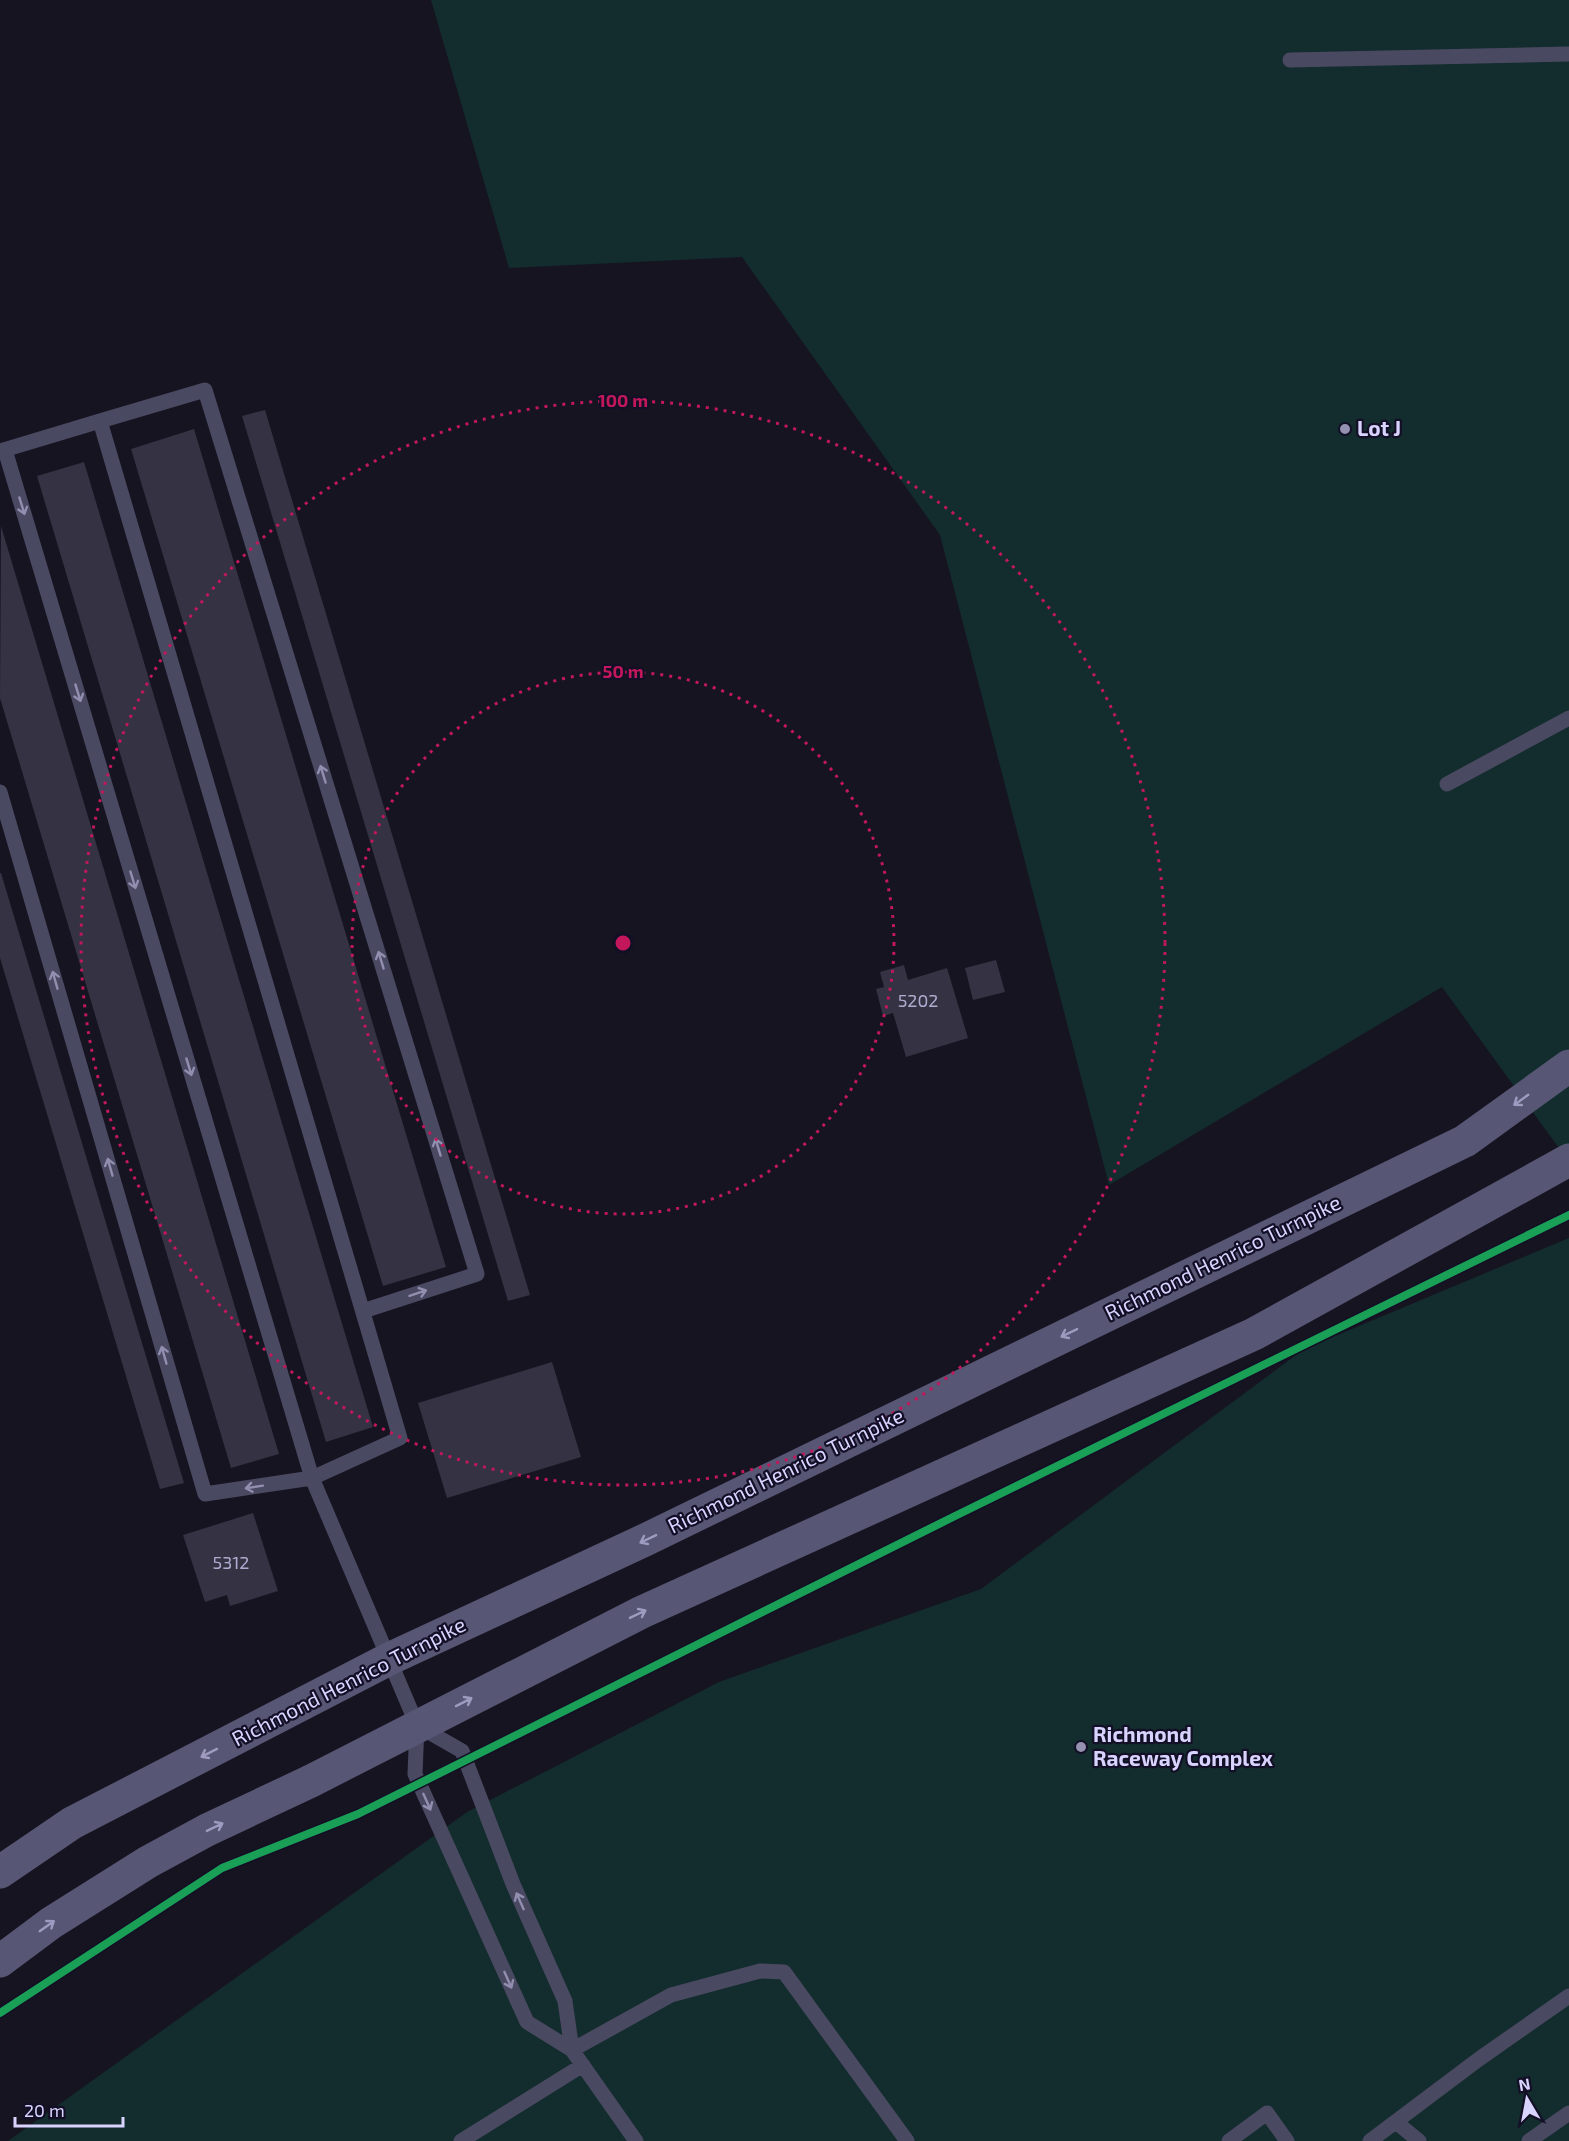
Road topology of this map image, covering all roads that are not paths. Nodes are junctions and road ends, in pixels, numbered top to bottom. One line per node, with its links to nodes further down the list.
1 (1569, 54): 2 (lane)
2 (1290, 60)
3 (100, 421): 4 (lane); 10 (lane); 10 (lane, one-way to 3)
4 (2, 451): 11 (lane, one-way to 11)
5 (1569, 718): 6 (lane)
6 (1447, 784)
7 (0, 792): 11 (lane, one-way to 7)
8 (1569, 1066): 12 (main road, Richmond Henrico Turnpike, one-way to 12)
9 (1569, 1160): 13 (main road, one-way to 9)
10 (363, 1311): 11 (lane)
11 (312, 1478): 12 (lane)
12 (389, 1659): 13 (lane); 14 (main road, Richmond Henrico Turnpike, one-way to 14)
13 (417, 1725): 15 (main road, one-way to 13); 17 (lane, one-way to 13); 17 (lane, one-way to 17)
14 (0, 1872)
15 (0, 1961)
16 (1569, 1996): 20 (lane)
17 (572, 2050): 18 (lane); 23 (lane)
18 (583, 2066): 21 (lane); 22 (lane)
19 (1569, 2113): 28 (lane)
20 (1396, 2122): 26 (lane); 27 (lane)
21 (461, 2141)
22 (636, 2141)
23 (907, 2141)
24 (1229, 2141): 25 (lane)
25 (1287, 2141)
26 (1370, 2141)
27 (1419, 2141)
28 (1529, 2141)

